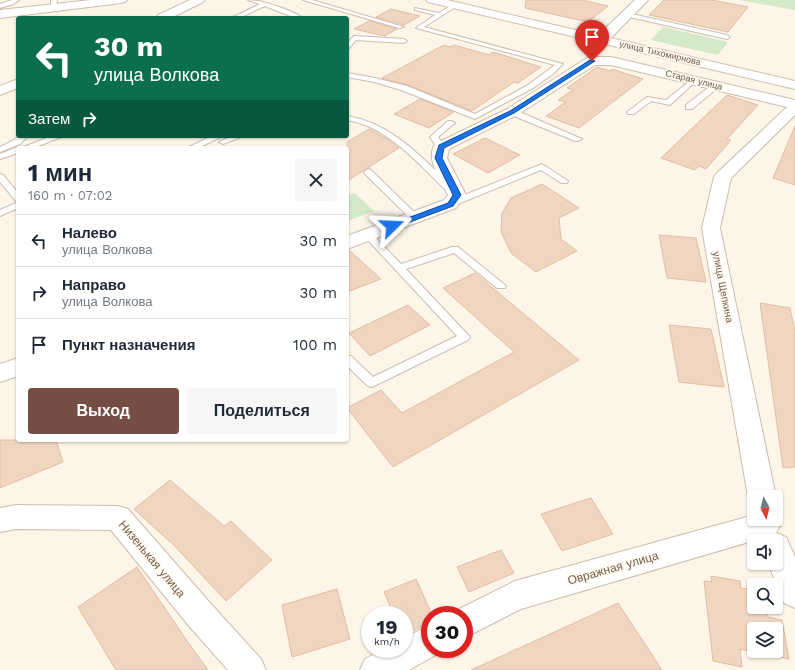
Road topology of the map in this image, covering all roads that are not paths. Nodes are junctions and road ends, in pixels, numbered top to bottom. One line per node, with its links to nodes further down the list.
1 (16, 0): 11 (lane)
2 (121, 0): 8 (street)
3 (199, 0): 16 (street)
4 (251, 0): 9 (lane)
5 (306, 0): 19 (lane)
6 (432, 0): 10 (street, улица Тихомирнова)
7 (642, 0): 15 (street)
8 (54, 4): 13 (street)
9 (265, 4): 17 (lane); 18 (lane)
10 (455, 5): 14 (lane); 22 (street, улица Тихомирнова)
11 (0, 6)
12 (417, 9): 14 (lane)
13 (0, 14)
14 (440, 15): 20 (lane)
15 (627, 15): 21 (lane); 22 (street)
16 (166, 16)
17 (238, 16)
18 (295, 16)
19 (401, 27)
20 (409, 37): 23 (lane); 24 (lane)
21 (727, 37)
22 (602, 40): 27 (street, улица Тихомирнова)
23 (349, 44)
24 (349, 75)
25 (694, 80): 28 (street, Старая улица); 33 (street, Старая улица); 34 (lane)
26 (16, 84): 29 (street)
27 (795, 85)
28 (716, 86): 30 (street, Старая улица); 31 (lane)
29 (0, 91)
30 (795, 104)
31 (689, 107)
32 (795, 107): 62 (street, улица Щепкина)
33 (512, 112): 40 (lane); 43 (street)
34 (631, 112)
35 (349, 118): 51 (lane)
36 (451, 123): 43 (lane)
37 (21, 138): 44 (lane)
38 (54, 138): 41 (lane)
39 (221, 139): 42 (lane)
40 (578, 139)
41 (31, 146)
42 (198, 146)
43 (441, 147): 51 (street)
44 (0, 150)
45 (16, 151): 46 (lane)
46 (0, 157)
47 (368, 172): 54 (lane)
48 (0, 177): 50 (lane)
49 (564, 181): 51 (lane)
50 (16, 196)
51 (454, 200): 54 (street)
52 (16, 206): 53 (lane)
53 (0, 213)
54 (415, 218): 55 (street)
55 (368, 235): 56 (street); 57 (lane)
56 (349, 242)
57 (399, 268): 58 (lane); 59 (lane)
58 (501, 286)
59 (349, 361)
60 (16, 368): 61 (street)
61 (0, 373)
62 (762, 490)
63 (0, 520): 69 (street, Низенькая улица)
64 (765, 526): 67 (street, Овражная улица)
65 (769, 526): 66 (street, улица Щепкина)
66 (795, 593)
67 (473, 618)
68 (421, 646): 70 (street)
69 (250, 670)
70 (376, 670)

